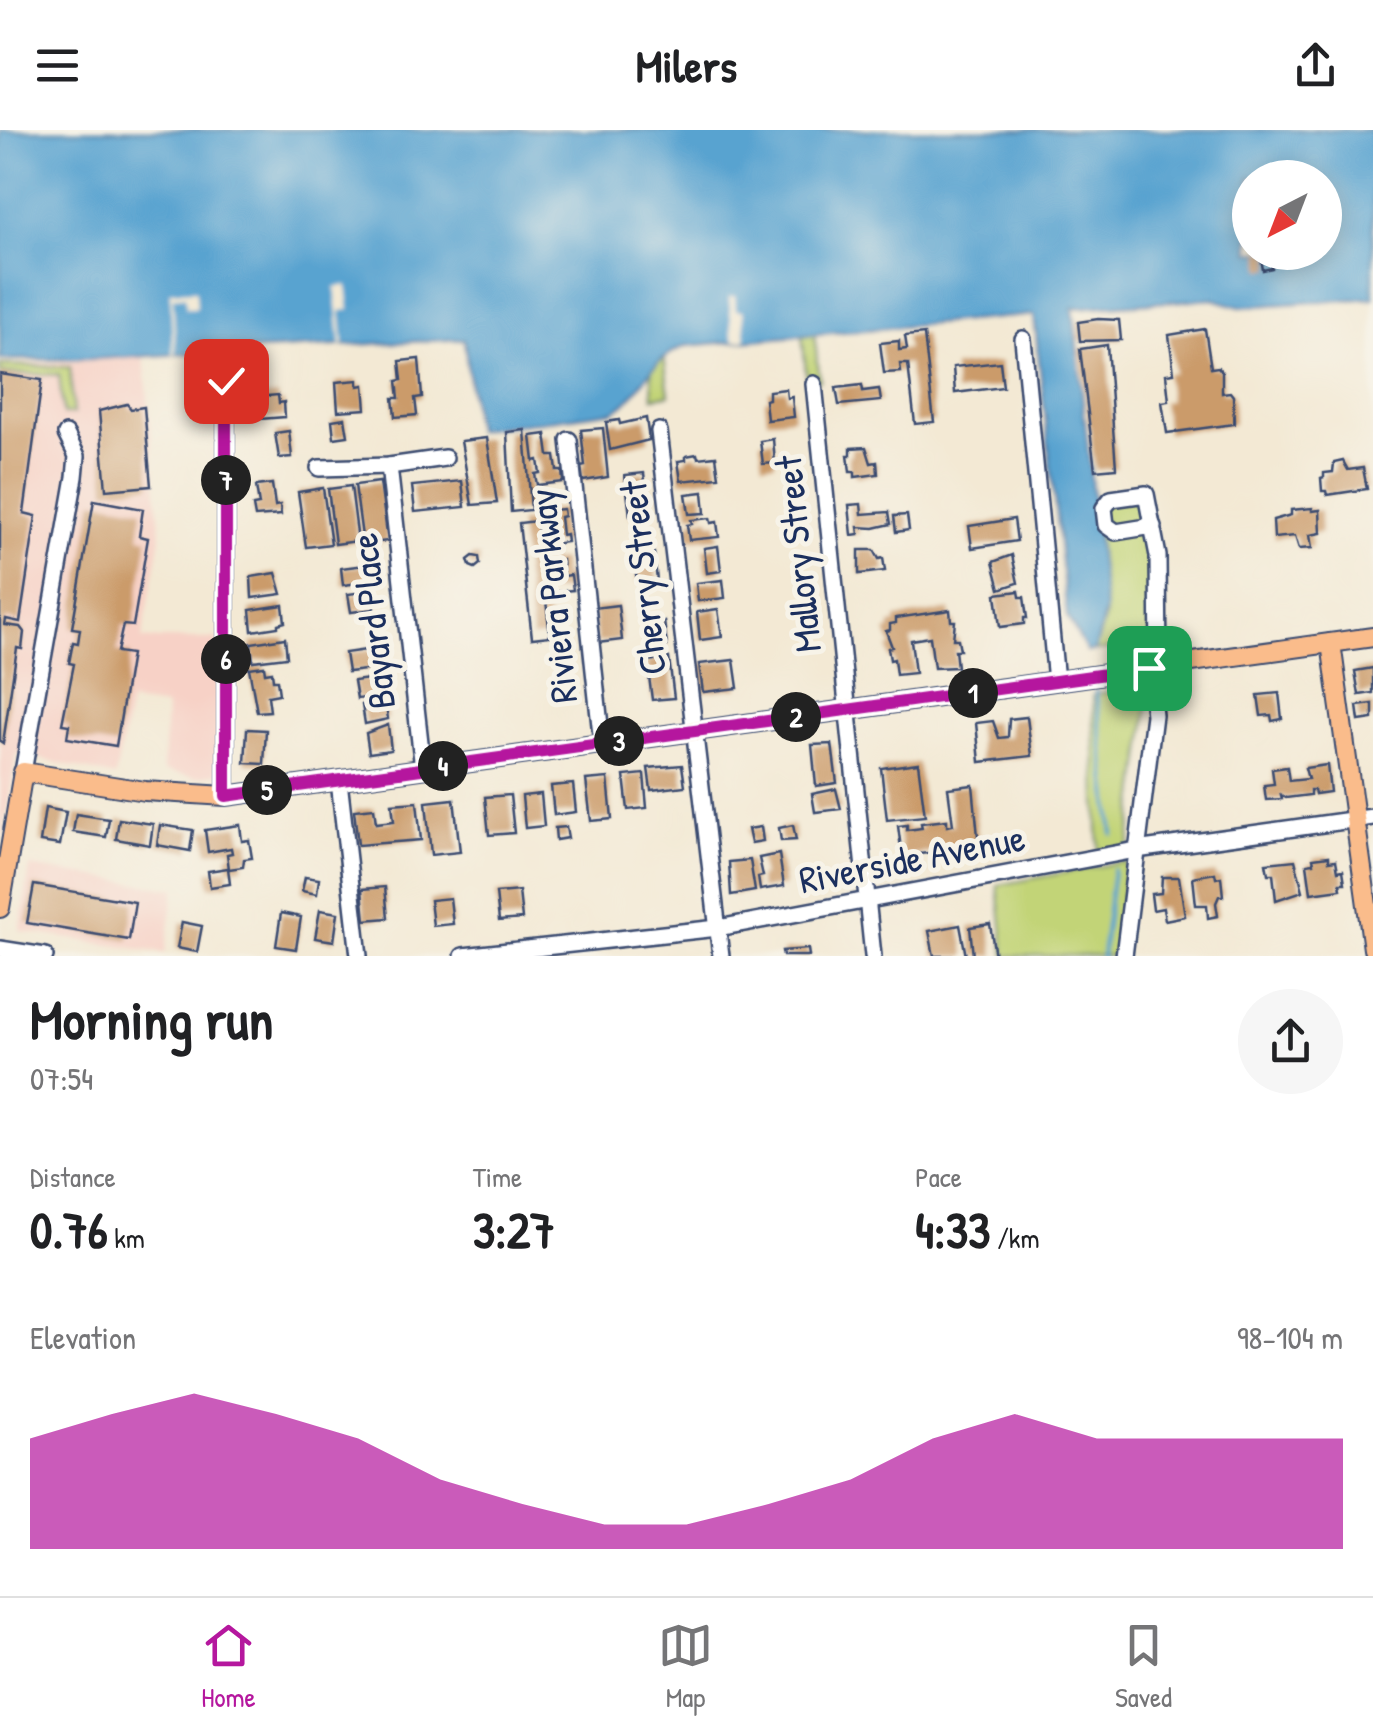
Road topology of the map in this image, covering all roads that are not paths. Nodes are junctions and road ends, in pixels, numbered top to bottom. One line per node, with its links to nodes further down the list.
1 (1023, 338): 14 (street)
2 (226, 381): 21 (street)
3 (814, 384): 15 (street, Mallory Street)
4 (659, 432): 16 (street, Cherry Street)
5 (66, 434): 19 (street)
6 (569, 440): 17 (street, Riviera Parkway)
7 (445, 458): 8 (street)
8 (389, 466): 9 (street); 18 (street, Bayard Place)
9 (319, 468)
10 (1152, 526): 13 (street)
11 (1373, 637): 12 (main road)
12 (1332, 643): 13 (main road); 22 (main road)
13 (1154, 668): 14 (main road); 23 (street)
14 (1056, 681): 15 (main road)
15 (846, 711): 16 (main road); 24 (street, Mallory Street)
16 (695, 732): 17 (main road); 26 (street, Cherry Street)
17 (602, 744): 18 (main road)
18 (423, 769): 20 (main road)
19 (22, 772): 21 (main road); 25 (main road)
20 (339, 781): 21 (main road); 30 (street)
21 (226, 796)
22 (1364, 818): 23 (street, Riverside Avenue); 27 (main road)
23 (1136, 850): 24 (street, Riverside Avenue); 34 (street)
24 (867, 901): 26 (street, Riverside Avenue); 33 (street, Mallory Street)
25 (0, 908)
26 (718, 928): 31 (street, Riverside Avenue); 32 (street, Cherry Street)
27 (1373, 948)
28 (0, 949): 29 (street)
29 (45, 956)
30 (359, 956)
31 (463, 956)
32 (721, 956)
33 (873, 956)
34 (1124, 956)

